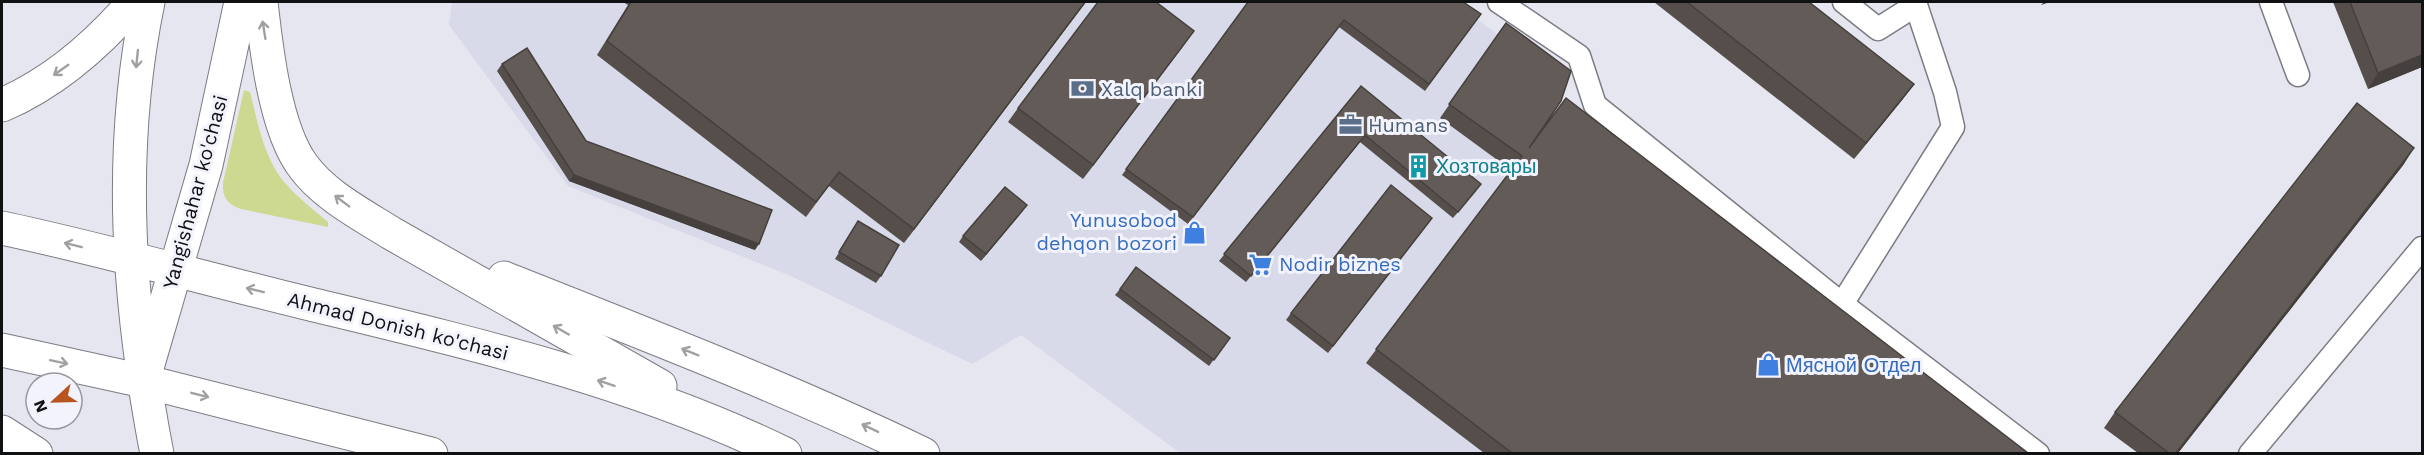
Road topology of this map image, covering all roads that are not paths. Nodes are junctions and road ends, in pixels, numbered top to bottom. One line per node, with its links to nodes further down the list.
1 (134, 2): 10 (main road, one-way to 10)
2 (147, 2): 14 (main road, one-way to 14)
3 (241, 2): 15 (main road, Yangishahar ko'chasi)
4 (261, 2): 12 (main road, one-way to 4)
5 (1499, 2): 16 (lane)
6 (1844, 2): 8 (lane)
7 (2271, 2): 9 (lane)
8 (1916, 3): 16 (lane)
9 (2298, 75)
10 (2, 105)
11 (2, 228): 14 (main road, Ahmad Donish ko'chasi, one-way to 11)
12 (391, 233): 20 (main road, one-way to 12); 26 (main road, one-way to 12)
13 (2422, 248): 28 (lane)
14 (130, 259): 15 (main road, Ahmad Donish ko'chasi); 18 (main road)
15 (175, 271): 18 (main road, Yangishahar ko'chasi); 20 (main road, Ahmad Donish ko'chasi, one-way to 15)
16 (1842, 304): 27 (lane)
17 (2, 350): 18 (main road, one-way to 18)
18 (143, 381): 22 (main road); 23 (main road, one-way to 23)
19 (2, 432): 21 (main road)
20 (740, 432): 24 (main road, Ahmad Donish ko'chasi); 25 (main road)
21 (36, 453)
22 (157, 453)
23 (430, 453)
24 (785, 453)
25 (807, 453)
26 (923, 453)
27 (2038, 453)
28 (2250, 453)

